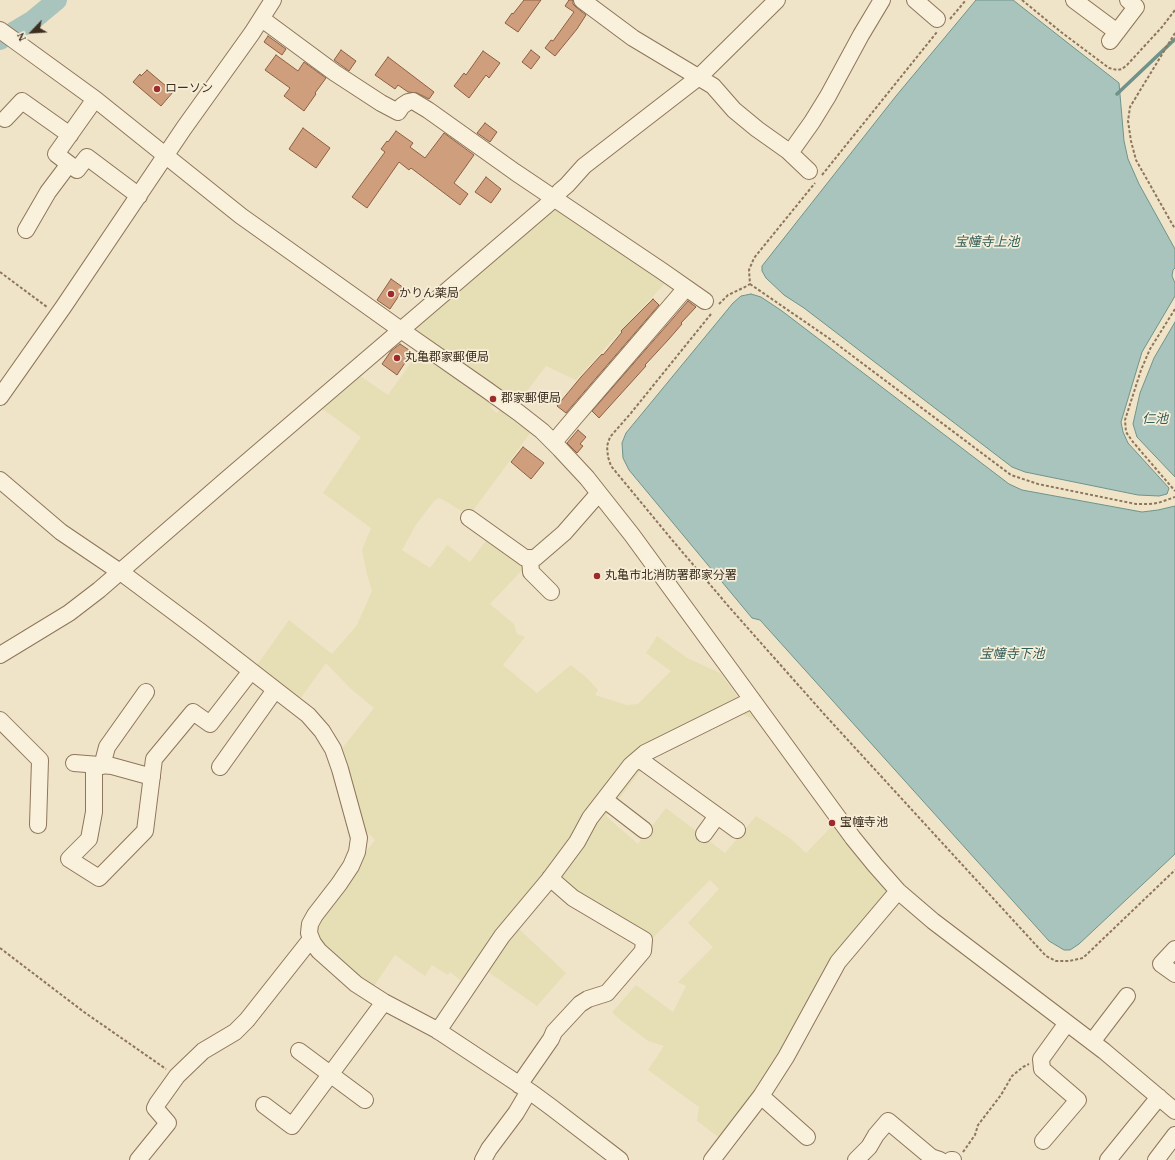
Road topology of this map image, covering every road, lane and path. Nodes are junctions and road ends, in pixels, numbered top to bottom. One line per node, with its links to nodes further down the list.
1 (273, 0): 9 (street)
2 (582, 0): 13 (street)
3 (777, 0): 13 (street)
4 (882, 0): 17 (street)
5 (915, 0): 10 (street)
6 (966, 0): 10 (path)
7 (1074, 0): 8 (street)
8 (1128, 0)
9 (262, 19): 18 (street); 22 (street)
10 (941, 24): 20 (path)
11 (4, 33): 14 (street)
12 (1175, 33): 23 (path)
13 (699, 77): 17 (street); 22 (street)
14 (95, 99): 16 (street); 18 (street)
15 (5, 119): 16 (street)
16 (70, 135): 19 (street)
17 (790, 152): 20 (street)
18 (166, 156): 21 (street); 31 (street)
19 (69, 164): 21 (street); 24 (street)
20 (815, 176): 26 (path)
21 (139, 196): 29 (street)
22 (554, 199): 27 (street); 31 (street)
23 (1175, 229)
24 (26, 230)
25 (0, 272): 29 (path)
26 (750, 284): 37 (path); 59 (path)
27 (686, 288): 28 (street); 33 (street)
28 (705, 301)
29 (64, 306): 32 (street)
30 (1175, 309): 35 (path)
31 (401, 330): 33 (street); 40 (street)
32 (0, 398)
33 (554, 442): 36 (street)
34 (0, 480): 40 (street)
35 (1175, 490)
36 (599, 493): 39 (street); 46 (street)
37 (1175, 497)
38 (469, 518): 39 (street)
39 (530, 558): 41 (street)
40 (120, 572): 42 (street); 43 (street)
41 (551, 592)
42 (0, 656)
43 (251, 671): 44 (street); 52 (street)
44 (276, 690): 51 (street); 62 (street)
45 (146, 692): 50 (street)
46 (752, 700): 48 (street); 61 (street)
47 (0, 720): 55 (street)
48 (639, 759): 53 (street); 54 (street)
49 (74, 763): 50 (street)
50 (98, 766): 52 (street); 52 (street)
51 (220, 767)
52 (152, 778)
53 (605, 800): 56 (street); 60 (street)
54 (717, 816): 57 (street); 58 (street)
55 (38, 825)
56 (644, 830)
57 (737, 830)
58 (704, 834)
59 (1175, 870)
60 (550, 878): 69 (street); 75 (street)
61 (898, 891): 68 (street); 76 (street)
62 (311, 939): 67 (street); 74 (street)
63 (0, 948): 74 (path)
64 (1175, 949): 65 (street)
65 (1175, 974)
66 (1127, 996): 70 (street)
67 (384, 1002): 69 (street); 73 (street)
68 (1067, 1023): 70 (street); 72 (street)
69 (438, 1031): 75 (street)
70 (1092, 1042): 77 (street)
71 (299, 1051): 73 (street)
72 (1041, 1059): 83 (street); 90 (path)
73 (330, 1074): 78 (street); 79 (street)
74 (177, 1076): 84 (street)
75 (524, 1088): 85 (street); 86 (street)
76 (761, 1096): 82 (street); 87 (street)
77 (1159, 1097): 80 (street); 91 (street)
78 (365, 1100)
79 (264, 1105)
80 (1175, 1111)
81 (1175, 1135): 92 (street)
82 (807, 1137)
83 (1043, 1142)
84 (138, 1160)
85 (484, 1160)
86 (620, 1160)
87 (712, 1160)
88 (856, 1160): 89 (street)
89 (940, 1160)
90 (952, 1160)
91 (1108, 1160)
92 (1156, 1160)

